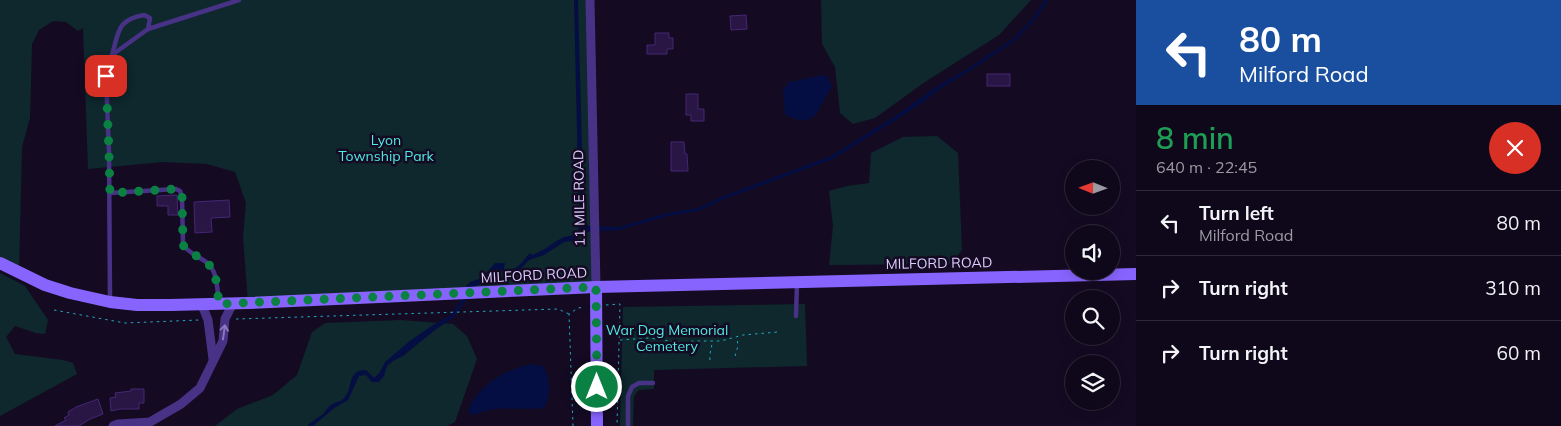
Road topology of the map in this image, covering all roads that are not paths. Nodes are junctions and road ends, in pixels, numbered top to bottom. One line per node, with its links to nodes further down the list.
1 (239, 0): 3 (lane)
2 (590, 0): 9 (street, 11 MILE ROAD)
3 (148, 29): 4 (lane); 4 (lane)
4 (112, 55): 5 (lane)
5 (110, 193): 10 (lane); 13 (lane)
6 (0, 263): 10 (street, MILFORD ROAD)
7 (1136, 274): 8 (street, MILFORD ROAD)
8 (797, 282): 9 (street, MILFORD ROAD); 14 (lane)
9 (596, 287): 11 (street, MILFORD ROAD); 18 (street, 11 MILE ROAD)
10 (110, 302): 12 (street, MILFORD ROAD)
11 (233, 303): 13 (street, MILFORD ROAD); 15 (street, one-way to 11)
12 (202, 304): 13 (street, MILFORD ROAD); 15 (street)
13 (219, 304)
14 (796, 316)
15 (214, 360): 17 (street)
16 (653, 383): 19 (lane)
17 (113, 426)
18 (596, 426)
19 (628, 426)

